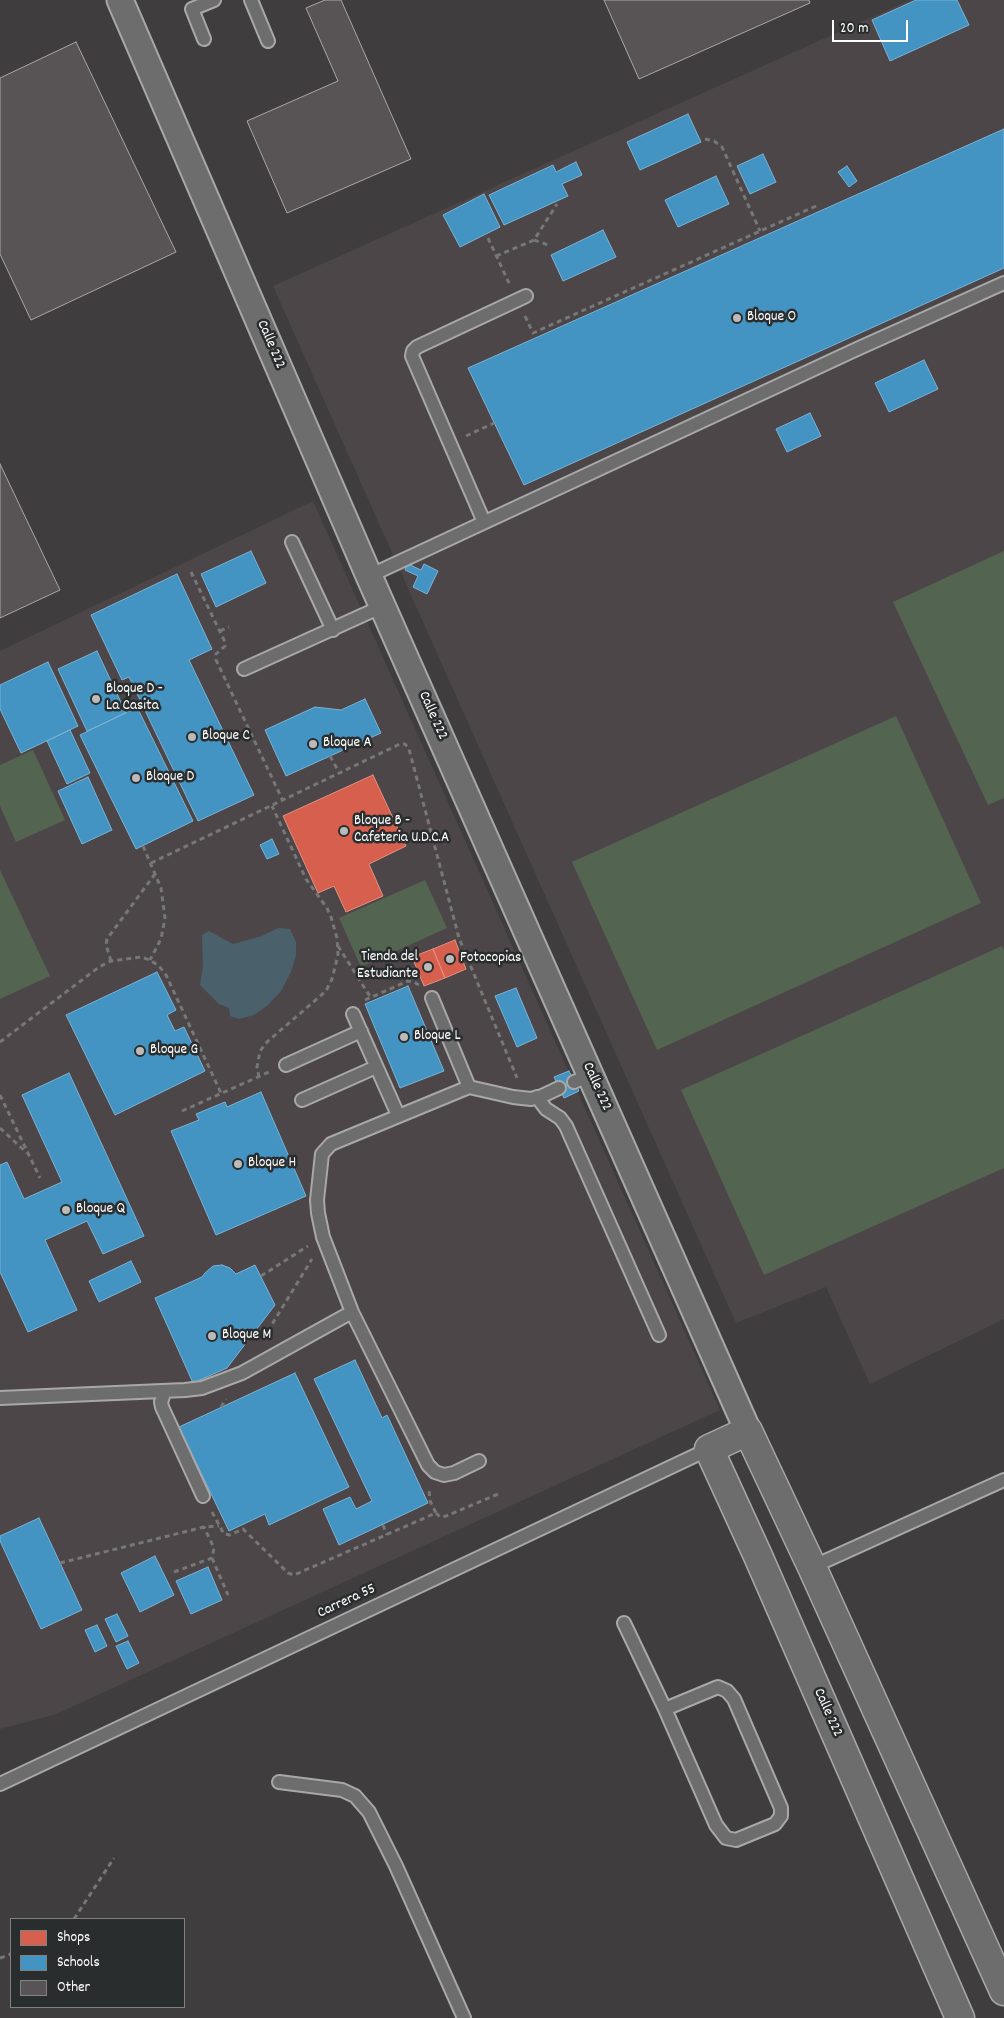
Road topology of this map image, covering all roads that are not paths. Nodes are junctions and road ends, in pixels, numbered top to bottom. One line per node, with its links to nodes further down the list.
1 (120, 0): 11 (street, Calle 222)
2 (214, 0): 4 (lane)
3 (251, 0): 6 (lane)
4 (190, 5): 5 (lane)
5 (204, 39)
6 (268, 41)
7 (1004, 283): 9 (lane)
8 (522, 298): 9 (lane)
9 (484, 522): 11 (lane)
10 (292, 542): 13 (lane)
11 (369, 576): 12 (street, Calle 222)
12 (383, 606): 13 (lane); 29 (street, Calle 222)
13 (333, 630): 14 (lane)
14 (244, 669)
15 (432, 998): 20 (lane)
16 (353, 1014): 17 (lane)
17 (361, 1031): 18 (lane); 19 (lane)
18 (286, 1065)
19 (376, 1067): 23 (lane); 24 (lane)
20 (469, 1087): 22 (lane); 24 (lane)
21 (559, 1088): 22 (lane)
22 (531, 1098): 26 (lane)
23 (302, 1100)
24 (398, 1116): 25 (lane)
25 (352, 1312): 27 (lane); 31 (lane)
26 (659, 1335)
27 (165, 1390): 28 (lane); 33 (lane)
28 (0, 1398)
29 (748, 1431): 30 (street); 34 (street, Calle 222)
30 (709, 1449): 38 (lane, Carrera 55); 41 (street, Calle 222)
31 (479, 1461)
32 (1004, 1480): 34 (lane)
33 (203, 1496)
34 (812, 1567): 39 (street, Calle 222)
35 (624, 1623): 36 (lane)
36 (665, 1709): 36 (lane)
37 (279, 1782): 40 (lane)
38 (0, 1784)
39 (1004, 1990)
40 (464, 2018)
41 (960, 2018)

